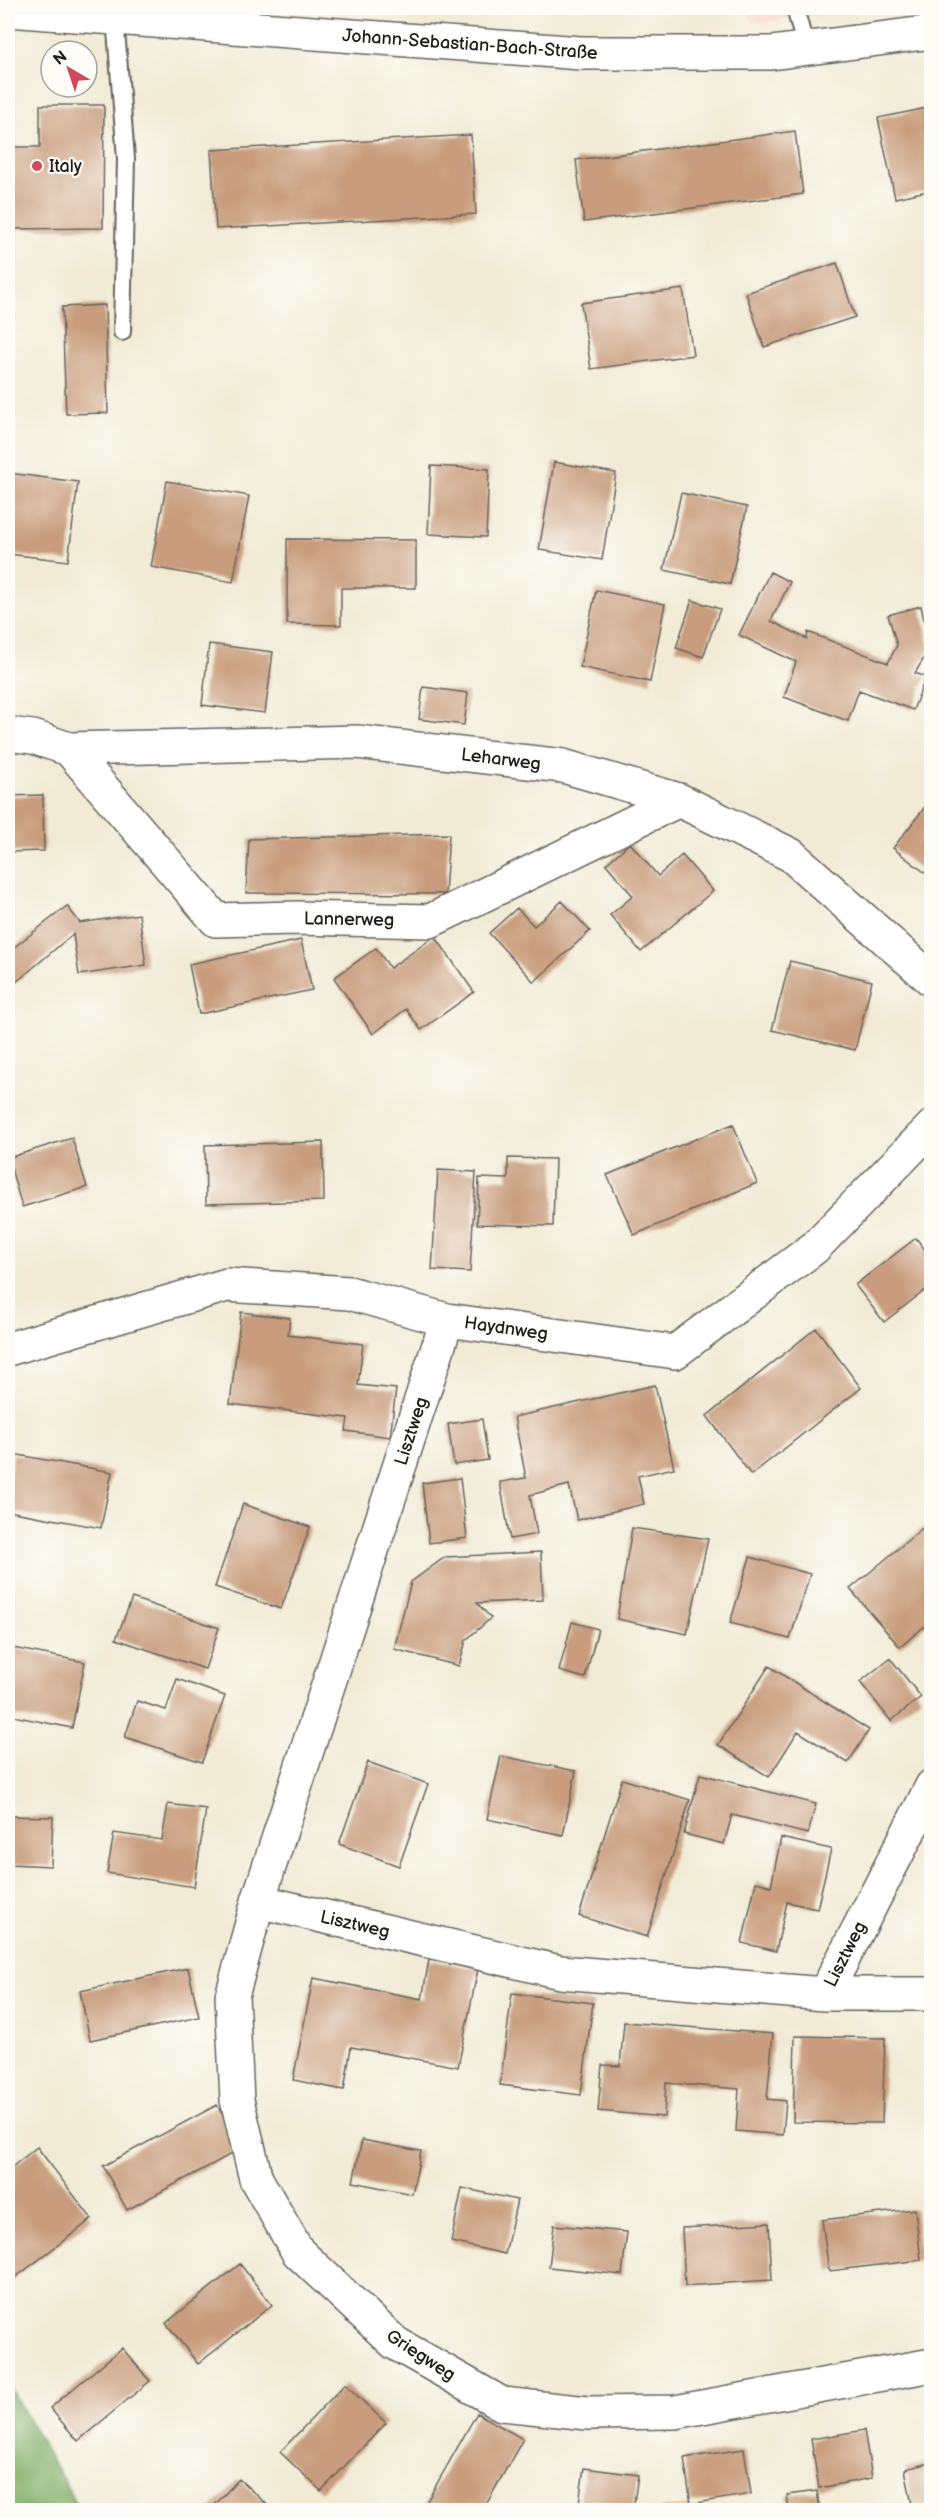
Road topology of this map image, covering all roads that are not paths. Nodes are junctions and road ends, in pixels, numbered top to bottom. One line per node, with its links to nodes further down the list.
1 (795, 8): 5 (lane)
2 (8, 10): 3 (street, Johann-Sebastian-Bach-Straße)
3 (115, 17): 5 (street, Johann-Sebastian-Bach-Straße); 6 (lane)
4 (932, 32): 5 (street, Johann-Sebastian-Bach-Straße)
5 (806, 49)
6 (122, 332)
7 (8, 734): 8 (street, Leharweg)
8 (69, 749): 9 (street, Leharweg); 9 (street, Lannerweg)
9 (679, 800): 10 (street, Leharweg)
10 (932, 980)
11 (932, 1127): 12 (street, Haydnweg)
12 (447, 1320): 13 (street, Haydnweg); 15 (street, Lisztweg)
13 (8, 1349)
14 (932, 1786): 16 (street, Lisztweg)
15 (258, 1901): 16 (street, Lisztweg); 18 (street, Griegweg)
16 (825, 1994): 17 (street)
17 (932, 1994)
18 (932, 2365)

